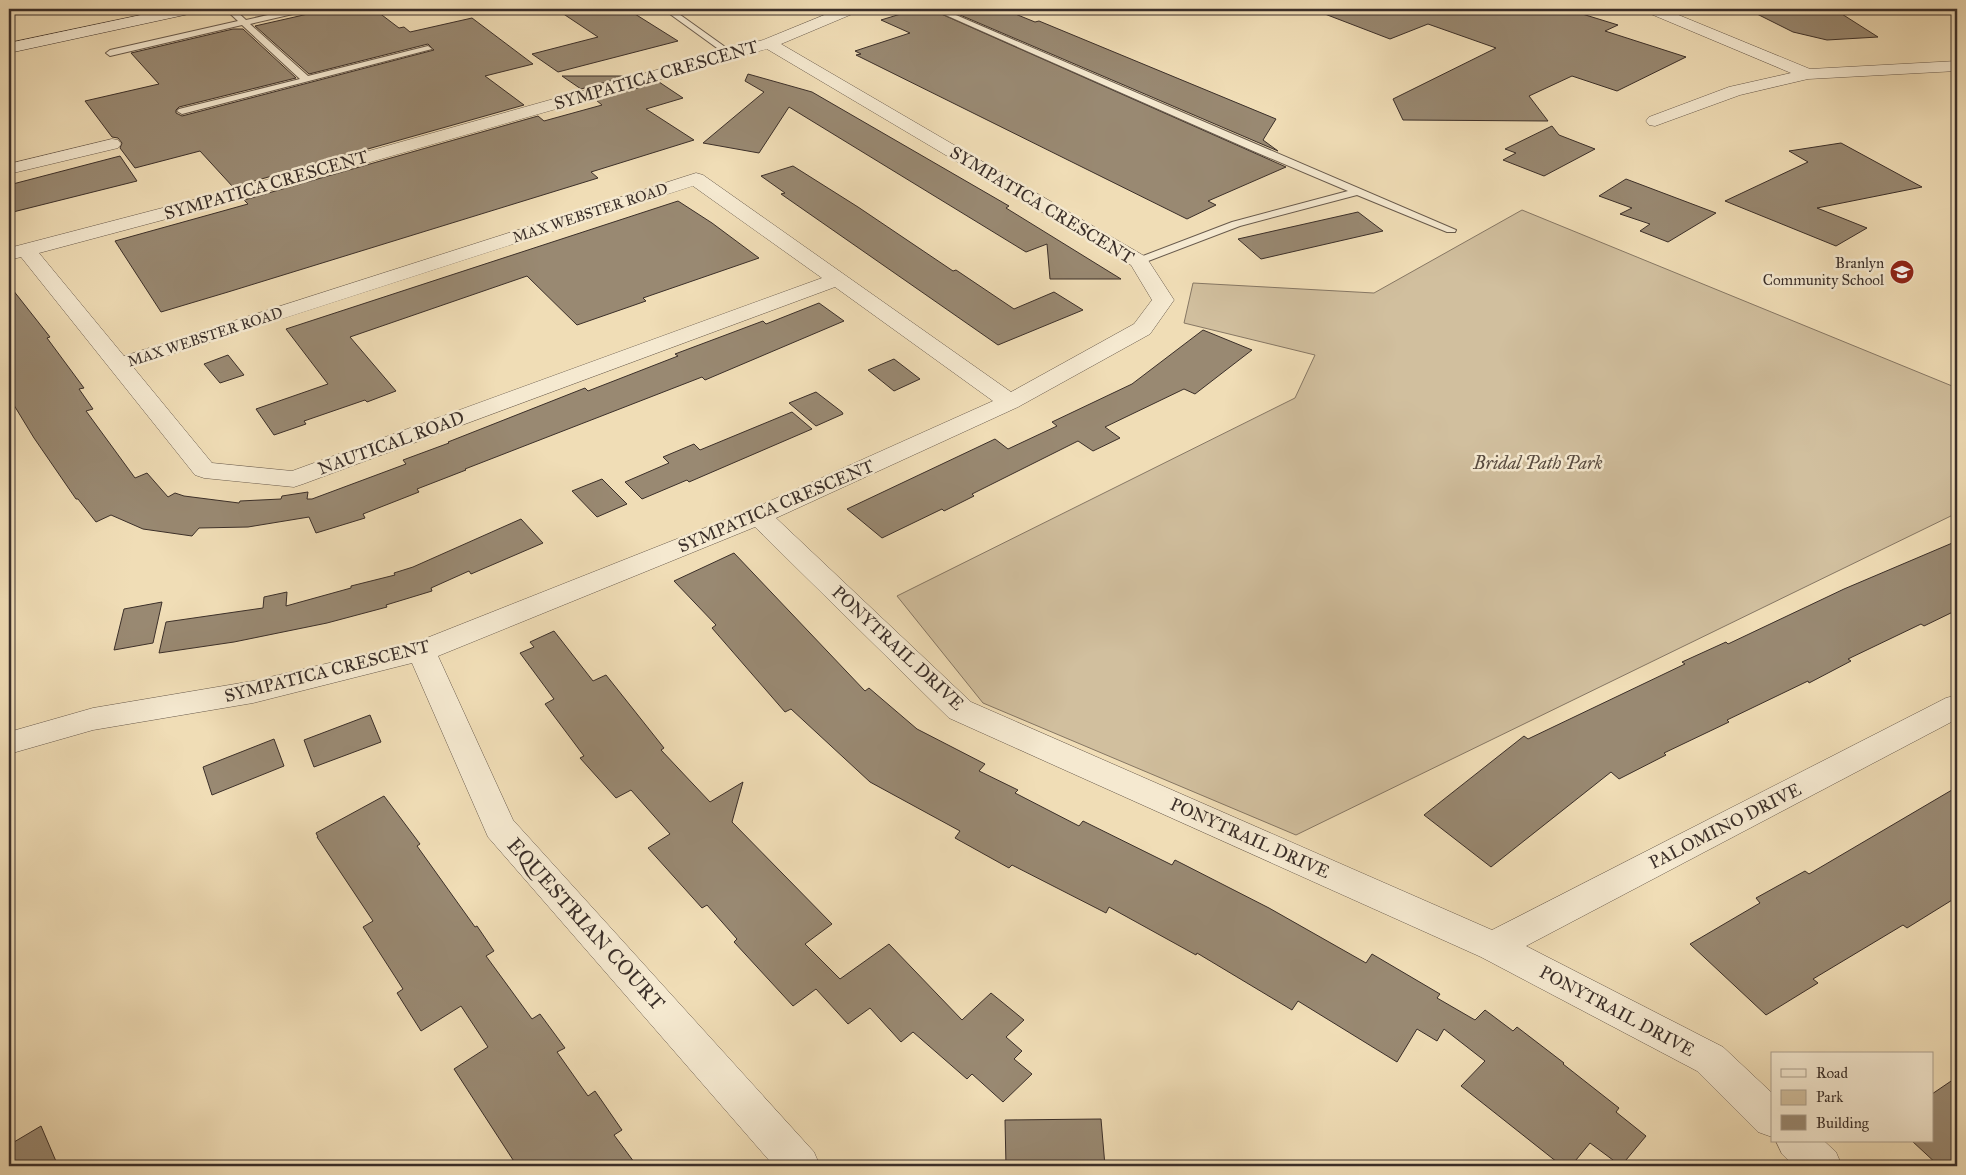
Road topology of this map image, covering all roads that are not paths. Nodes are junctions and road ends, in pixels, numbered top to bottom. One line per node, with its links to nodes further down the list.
1 (189, 9): 10 (street)
2 (229, 9): 8 (lane)
3 (303, 9): 8 (lane)
4 (667, 9): 13 (lane)
5 (852, 9): 9 (street)
6 (936, 9): 21 (lane)
7 (1651, 9): 15 (street)
8 (244, 22): 12 (lane); 16 (lane)
9 (769, 43): 13 (street, SYMPATICA CRESCENT); 24 (street, SYMPATICA CRESCENT)
10 (9, 48)
11 (428, 49): 16 (lane)
12 (110, 53)
13 (731, 54): 23 (street, SYMPATICA CRESCENT)
14 (1957, 66): 15 (street)
15 (1808, 74): 18 (street)
16 (307, 80): 17 (lane)
17 (182, 111)
18 (1655, 121)
19 (112, 144): 20 (street)
20 (9, 169)
21 (1356, 192): 22 (lane); 24 (lane)
22 (1451, 230)
23 (18, 253): 26 (street, NAUTICAL ROAD)
24 (1139, 261): 27 (street, SYMPATICA CRESCENT)
25 (838, 279): 26 (street, MAX WEBSTER ROAD); 26 (street, NAUTICAL ROAD); 27 (street, MAX WEBSTER ROAD)
26 (118, 365)
27 (1010, 402): 28 (street, SYMPATICA CRESCENT)
28 (759, 516): 29 (street, SYMPATICA CRESCENT); 32 (street, PONYTRAIL DRIVE)
29 (421, 651): 31 (street, SYMPATICA CRESCENT); 35 (street, EQUESTRIAN COURT)
30 (1957, 706): 32 (street, PALOMINO DRIVE)
31 (9, 744)
32 (1493, 946): 33 (street, PONYTRAIL DRIVE)
33 (1771, 1118)
34 (1797, 1142): 36 (street)
35 (800, 1166)
36 (1822, 1166)

